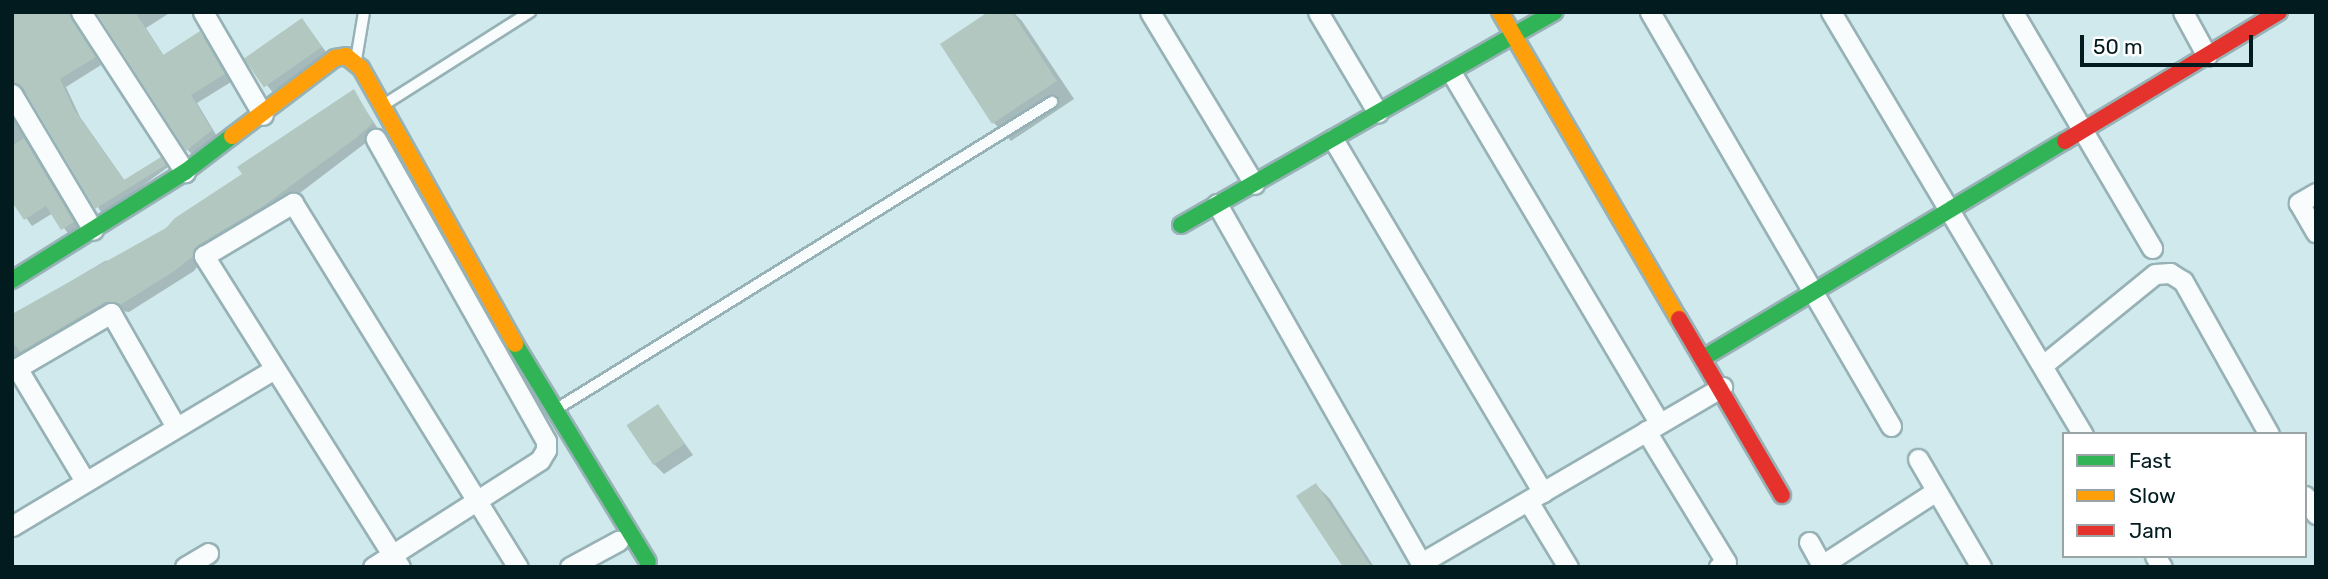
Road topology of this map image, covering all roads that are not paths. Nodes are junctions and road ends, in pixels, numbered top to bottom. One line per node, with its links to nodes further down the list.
1 (81, 12): 26 (street)
2 (203, 12): 22 (street)
3 (364, 12): 16 (lane)
4 (530, 12): 20 (lane)
5 (1150, 12): 27 (street)
6 (1318, 12): 21 (street)
7 (1500, 12): 14 (street)
8 (1554, 12): 14 (street)
9 (1650, 12): 36 (street)
10 (1831, 12): 30 (street)
11 (2013, 12): 23 (street)
12 (2183, 12): 15 (street)
13 (2280, 12): 15 (street)
14 (1514, 36): 17 (street); 37 (street)
15 (2207, 56): 23 (street)
16 (356, 60): 20 (street); 22 (street)
17 (1451, 72): 21 (street); 44 (street)
18 (12, 94): 32 (street)
19 (1052, 102): 41 (lane)
20 (382, 106): 41 (street)
21 (1378, 113): 25 (street)
22 (263, 115): 26 (street)
23 (2083, 130): 30 (street); 34 (street)
24 (376, 139): 52 (street)
25 (1333, 139): 27 (street); 51 (street)
26 (185, 172): 32 (street)
27 (1254, 184): 29 (street)
28 (2316, 193): 33 (street)
29 (1217, 204): 31 (street); 59 (street)
30 (1948, 211): 36 (street); 38 (street)
31 (1181, 225)
32 (93, 230): 35 (street)
33 (2316, 232)
34 (2152, 248)
35 (12, 280)
36 (1814, 292): 37 (street); 42 (street)
37 (1705, 357): 40 (street)
38 (2043, 365): 45 (street); 46 (street)
39 (274, 370): 43 (street); 52 (street); 57 (street)
40 (1722, 387): 44 (street); 50 (street)
41 (553, 411): 58 (street)
42 (1891, 426)
43 (176, 427): 48 (street); 48 (street)
44 (1653, 427): 51 (street); 66 (street)
45 (2082, 432)
46 (2268, 432)
47 (1918, 459): 49 (street)
48 (85, 481): 53 (street)
49 (1936, 491): 60 (street); 67 (street)
50 (1782, 495)
51 (1535, 496): 59 (street); 65 (street)
52 (477, 499): 57 (street); 63 (street)
53 (12, 526)
54 (618, 541): 64 (street)
55 (1809, 542): 60 (street)
56 (208, 553): 61 (street)
57 (396, 561): 62 (street)
58 (648, 562)
59 (1422, 565)
60 (1822, 566)
61 (185, 567)
62 (373, 567)
63 (518, 567)
64 (570, 567)
65 (1567, 567)
66 (1719, 567)
67 (1981, 567)

